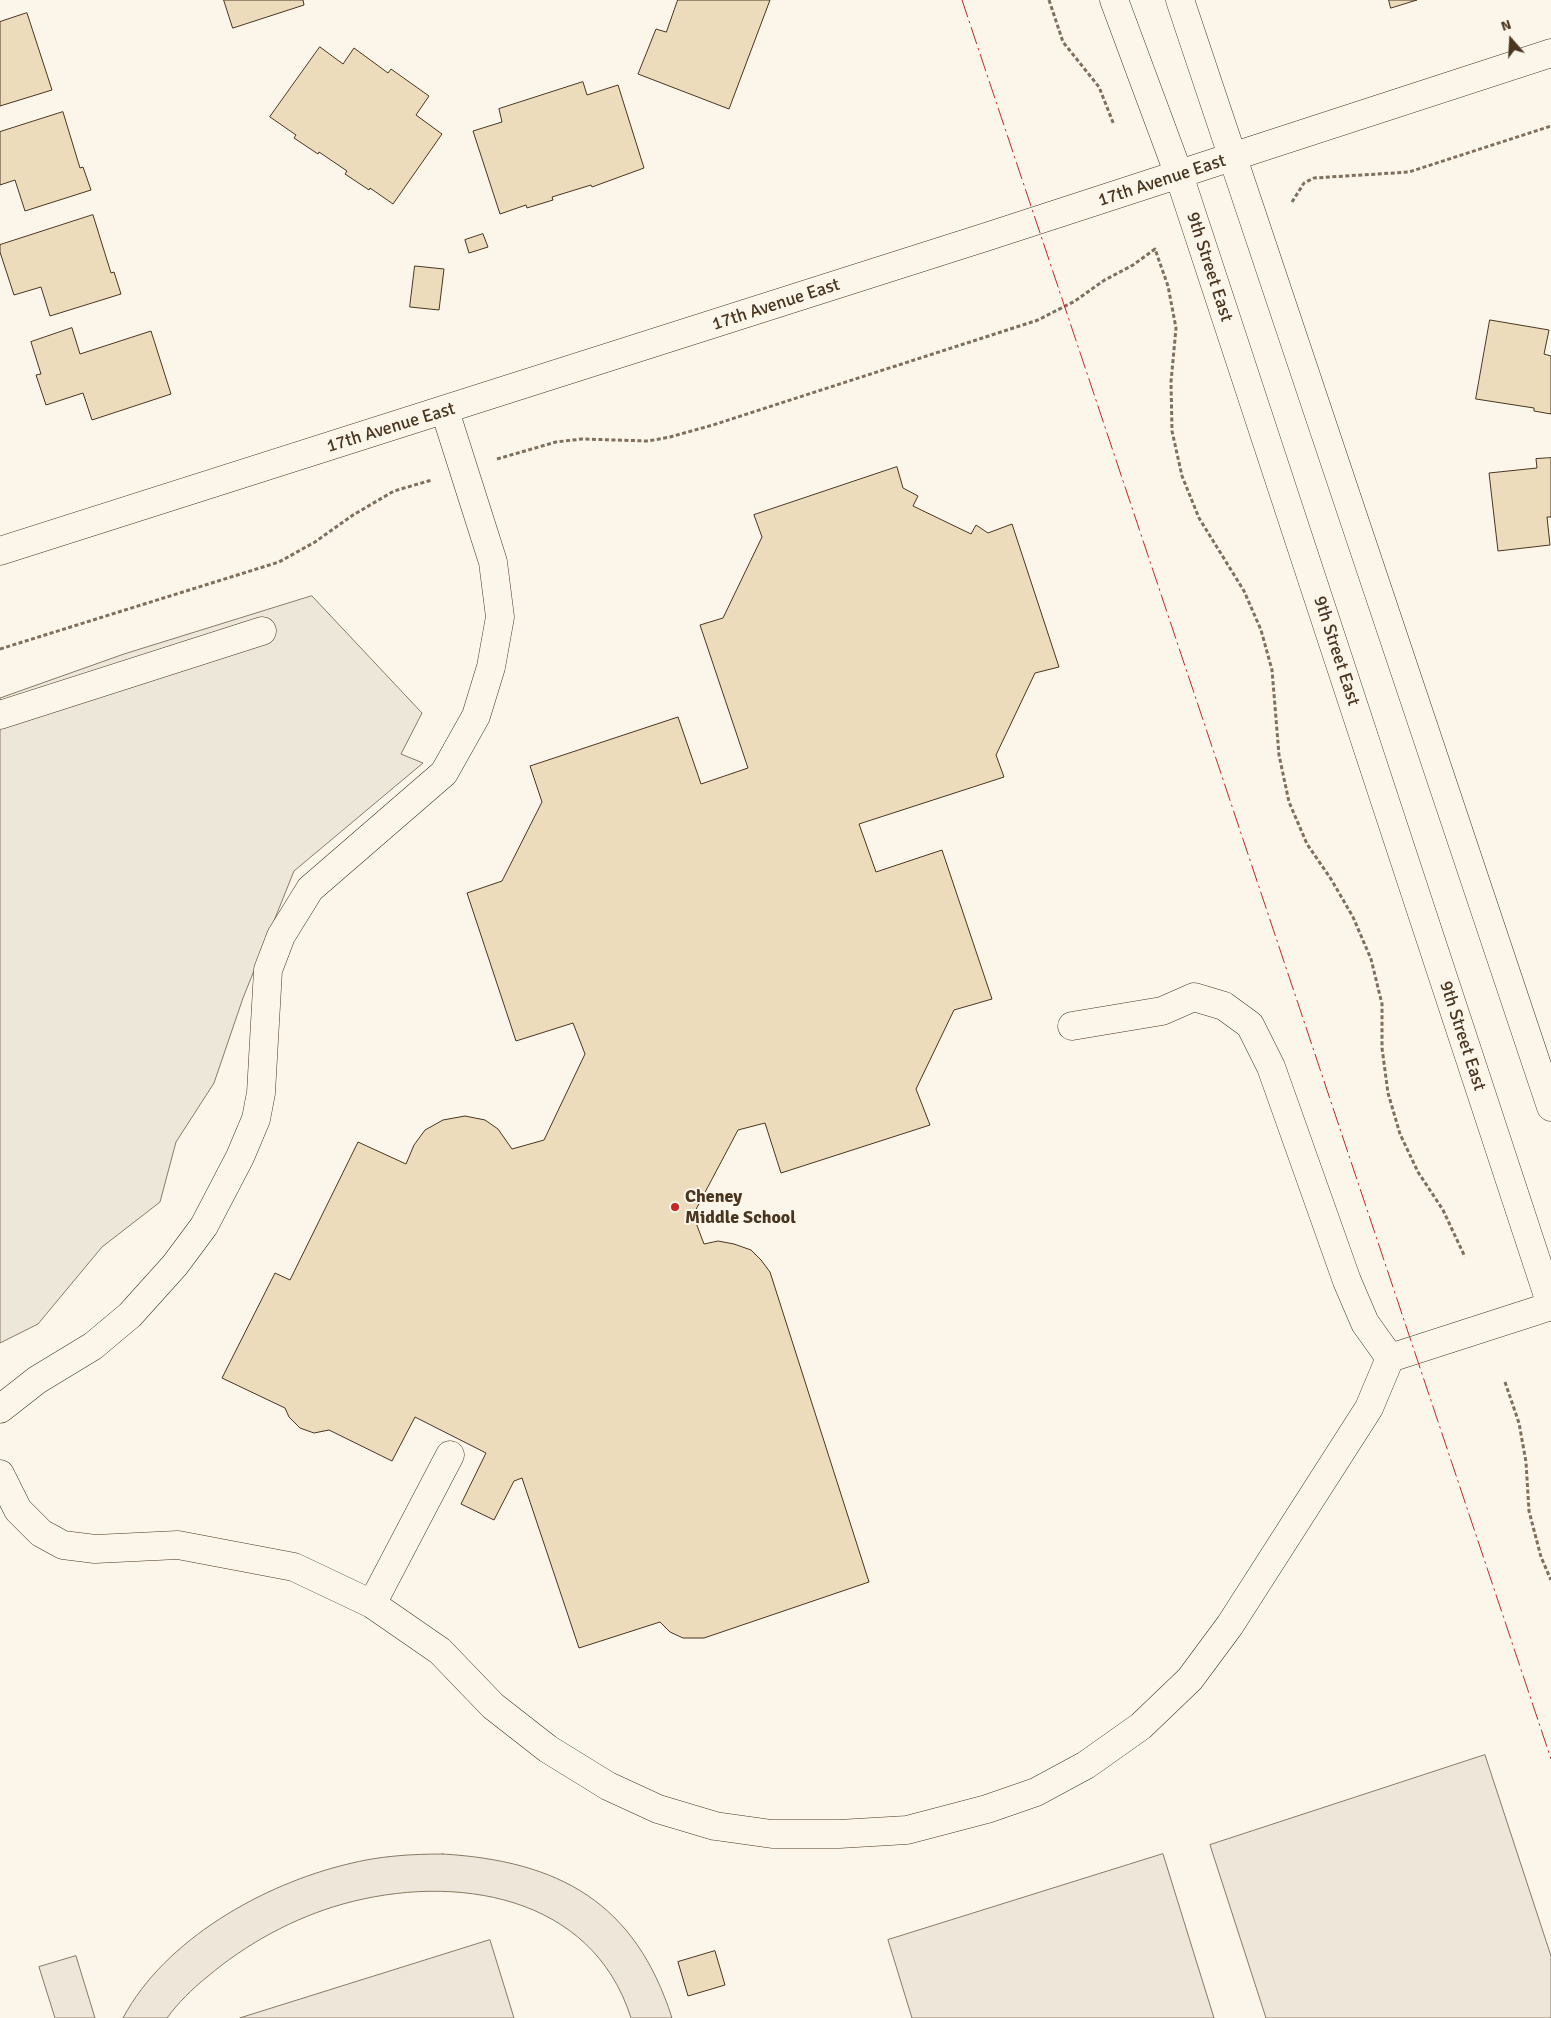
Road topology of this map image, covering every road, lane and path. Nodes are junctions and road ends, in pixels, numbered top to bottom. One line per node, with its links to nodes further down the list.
1 (1049, 0): 5 (path)
2 (1114, 0): 8 (main road, 9th Street East)
3 (1180, 0): 7 (main road)
4 (1551, 54): 7 (main road, 17th Avenue East)
5 (1114, 125)
6 (1551, 126): 9 (path)
7 (1233, 158): 8 (main road, 17th Avenue East); 18 (main road)
8 (1179, 175): 10 (main road, 17th Avenue East); 20 (main road, 9th Street East)
9 (1292, 202)
10 (445, 411): 13 (main road, 17th Avenue East); 23 (main road)
11 (492, 460): 19 (path)
12 (434, 479): 15 (path)
13 (0, 550)
14 (262, 632): 16 (main road)
15 (0, 649)
16 (0, 715)
17 (1072, 1026): 21 (main road)
18 (1551, 1107)
19 (1465, 1257)
20 (1551, 1306): 21 (main road)
21 (1390, 1358): 27 (main road)
22 (1505, 1382): 26 (path)
23 (0, 1409)
24 (450, 1455): 27 (main road)
25 (0, 1474): 27 (main road)
26 (1551, 1580)
27 (372, 1604)

